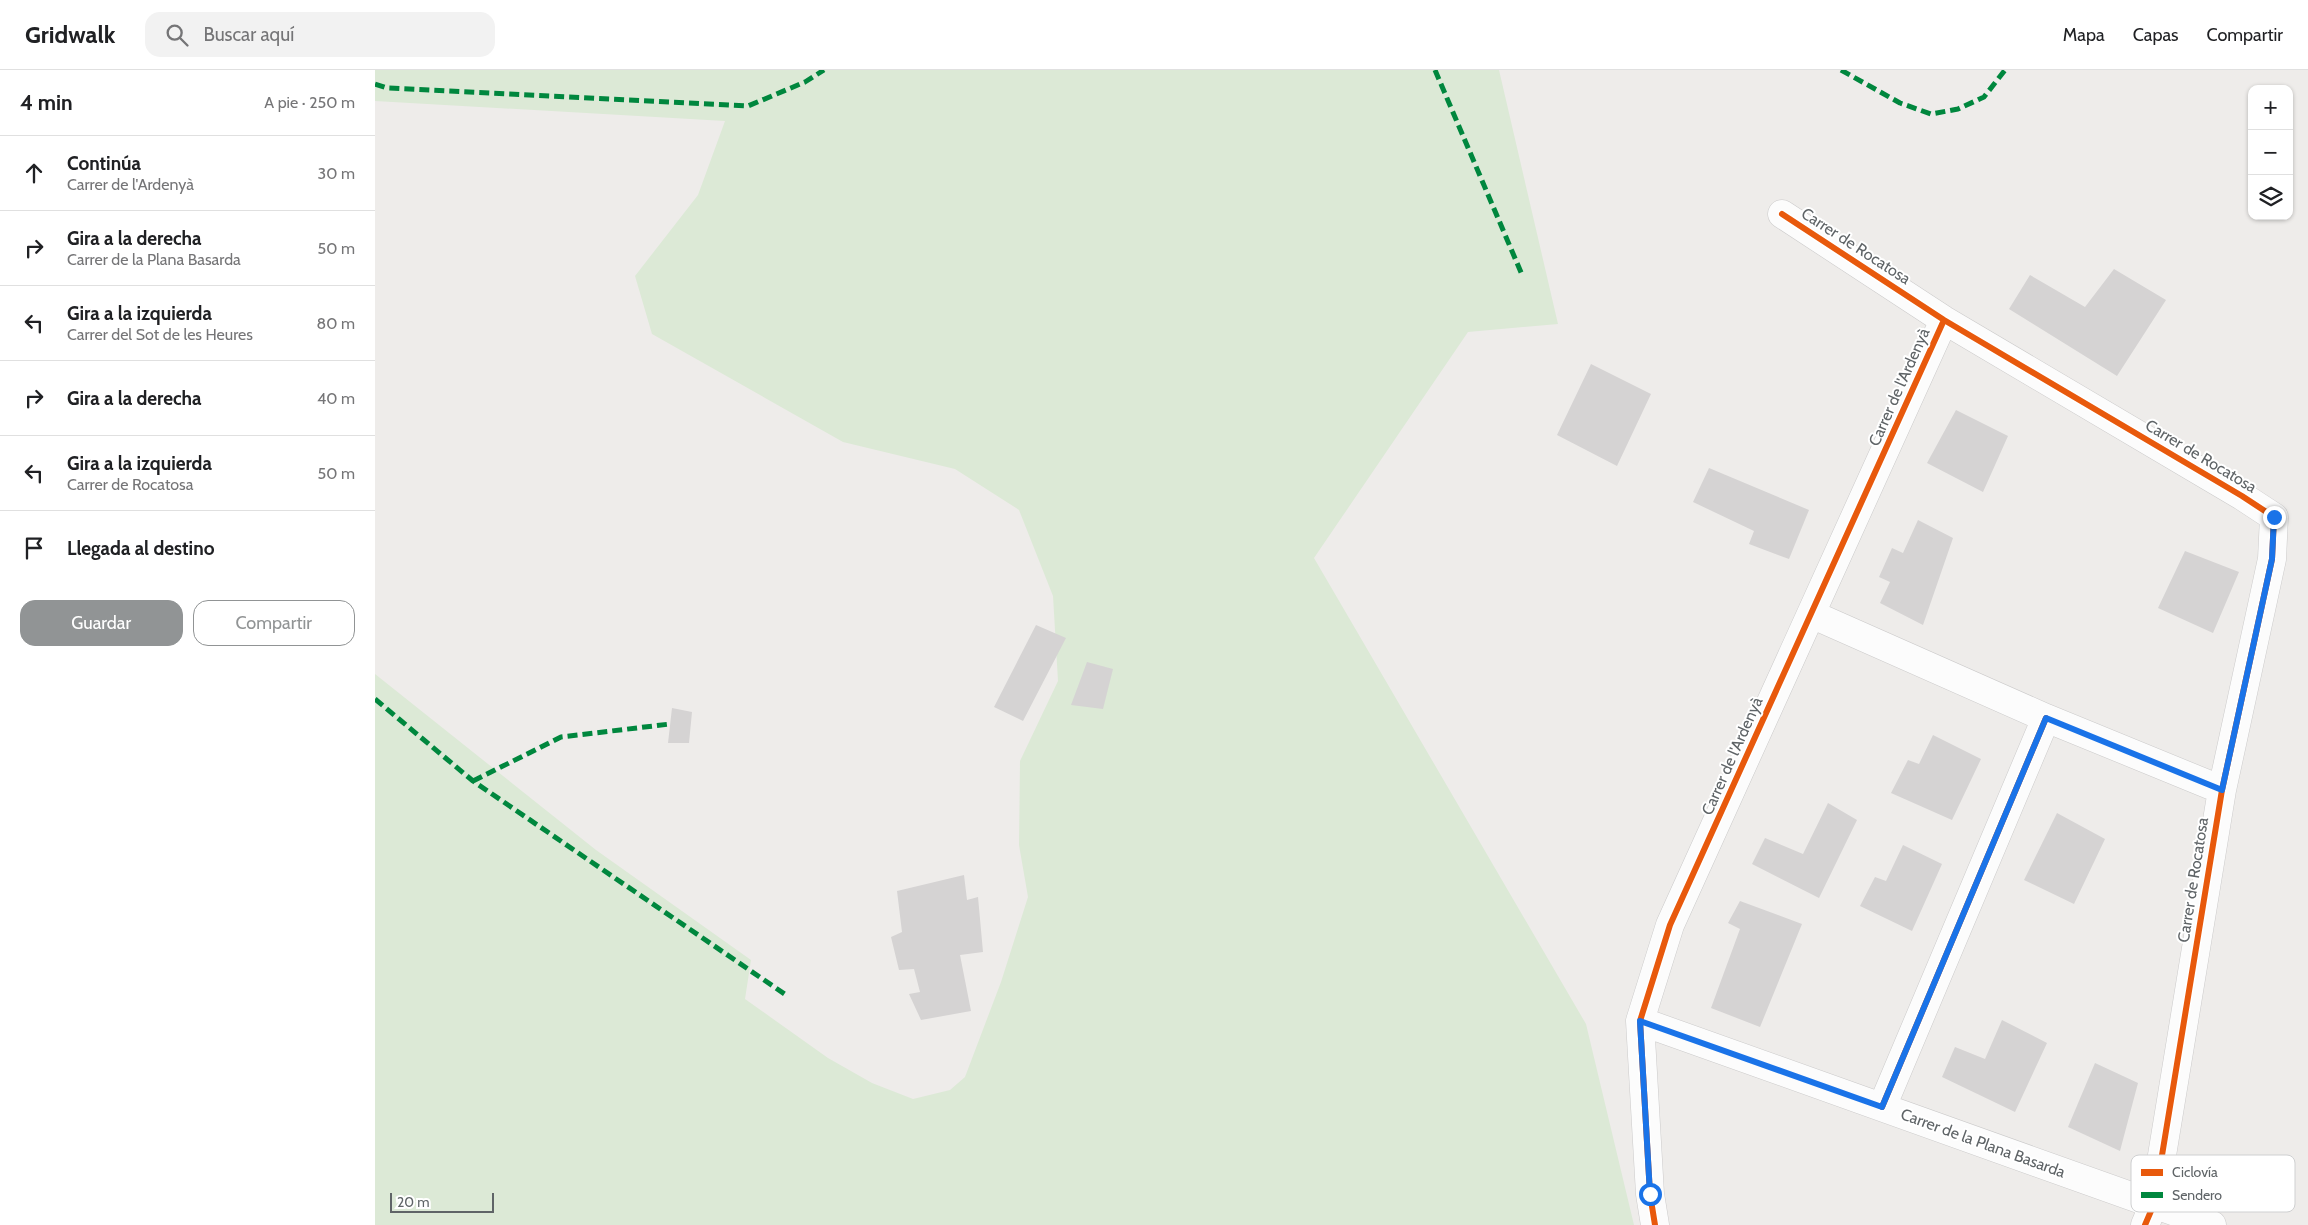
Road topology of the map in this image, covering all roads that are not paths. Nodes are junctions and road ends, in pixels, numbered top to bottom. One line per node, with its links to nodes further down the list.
1 (1782, 214): 2 (street, Carrer de Rocatosa)
2 (1944, 320): 3 (street, Carrer de l'Ardenyà); 5 (street, Carrer de Rocatosa)
3 (1811, 614): 4 (street); 6 (street, Carrer de l'Ardenyà)
4 (2046, 718): 5 (street); 7 (street)
5 (2222, 790): 8 (street, Carrer de Rocatosa)
6 (1640, 1021): 7 (street, Carrer de la Plana Basarda); 11 (street, Carrer de l'Ardenyà)
7 (1882, 1107): 9 (street, Carrer de la Plana Basarda)
8 (2159, 1155)
9 (2131, 1208)
10 (2149, 1215): 12 (street, Carrer de la Plana Basarda)
11 (1655, 1225)
12 (2213, 1225)

